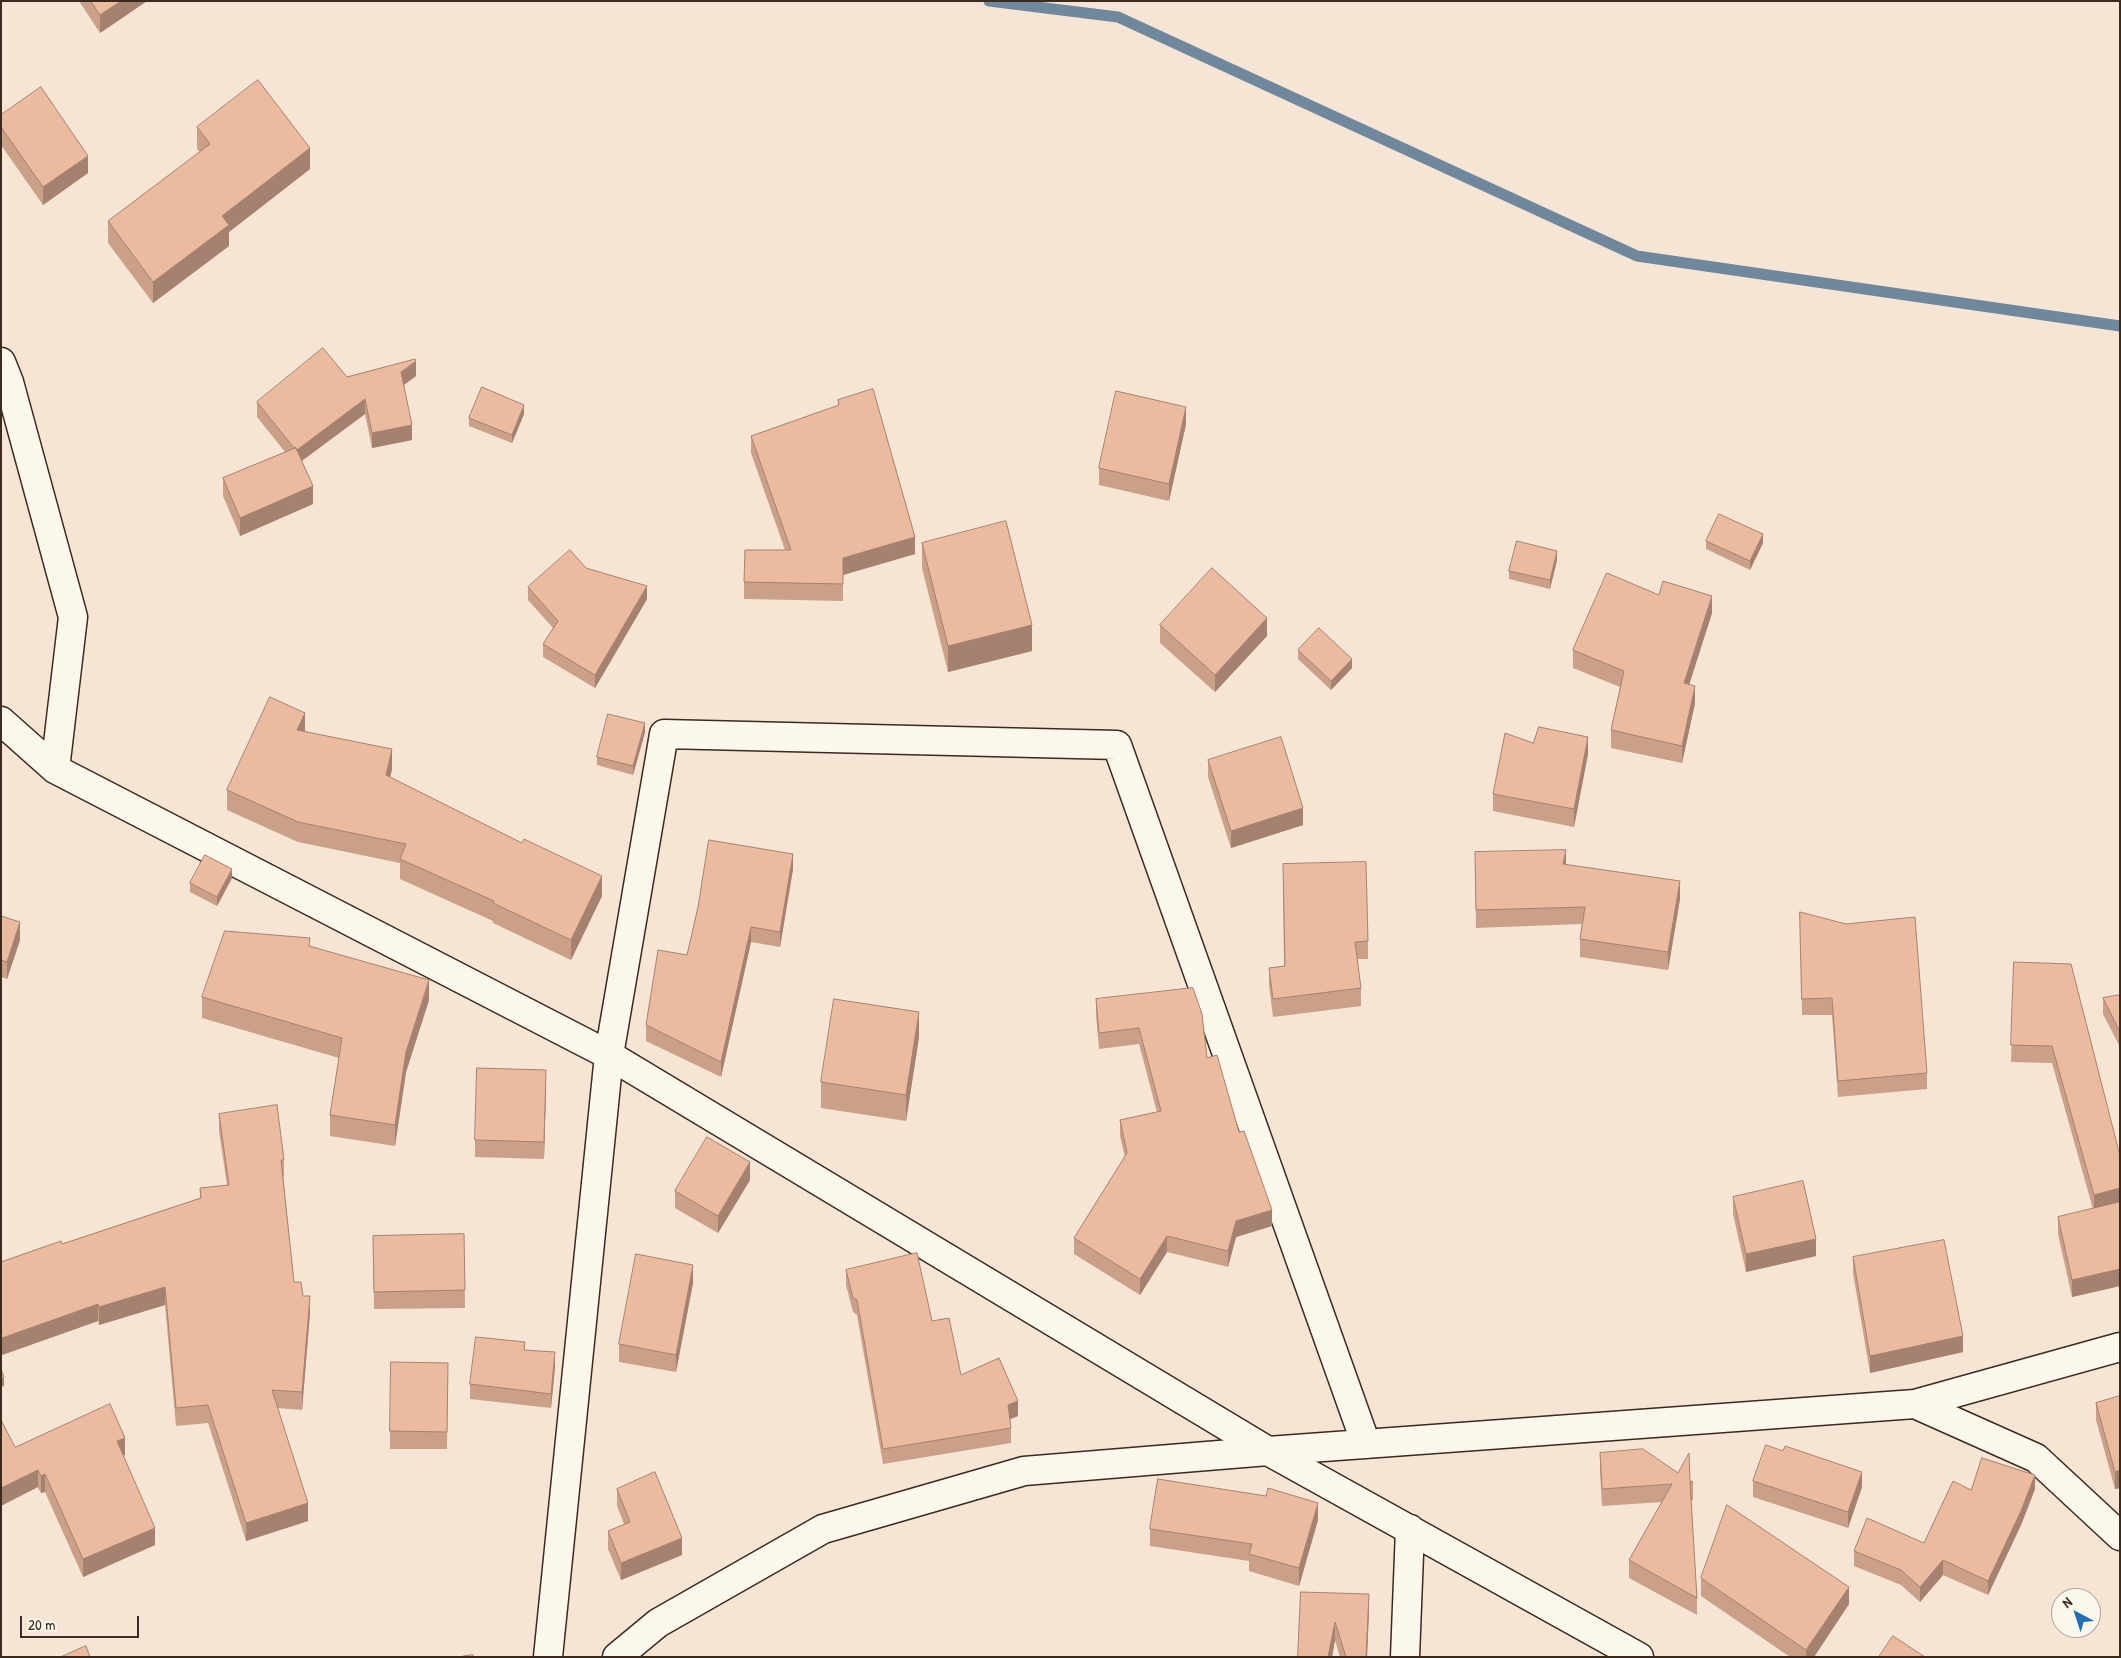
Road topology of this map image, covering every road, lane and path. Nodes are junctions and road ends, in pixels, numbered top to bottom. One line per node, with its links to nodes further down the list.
1 (1, 362): 3 (street)
2 (1, 721): 3 (street)
3 (55, 769): 4 (street)
4 (608, 1055): 7 (street); 8 (street); 11 (street)
5 (2120, 1347): 6 (street)
6 (1915, 1404): 7 (street); 10 (street)
7 (1366, 1444): 8 (street)
8 (1268, 1451): 9 (street); 12 (street)
9 (1410, 1529): 13 (street); 14 (street)
10 (2120, 1536)
11 (548, 1657)
12 (617, 1657)
13 (1404, 1657)
14 (1639, 1657)

